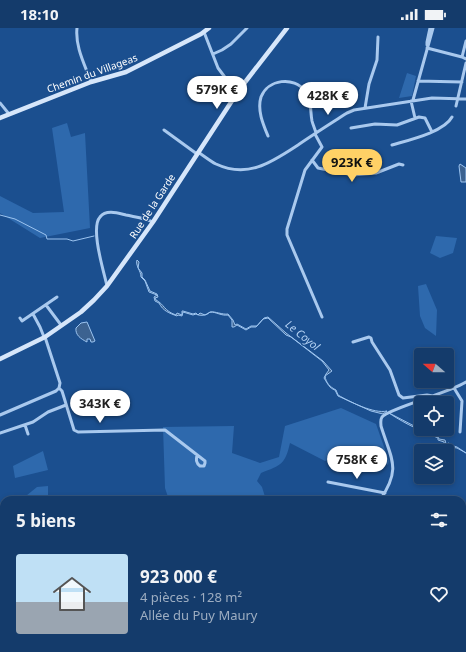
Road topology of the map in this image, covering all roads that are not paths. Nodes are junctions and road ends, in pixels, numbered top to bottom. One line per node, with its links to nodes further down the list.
1 (77, 28): 15 (street)
2 (209, 28): 6 (main road, Chemin du Villageas)
3 (247, 28): 10 (street)
4 (287, 28): 17 (main road, Rue de la Garde)
5 (431, 28): 9 (street)
6 (204, 32): 10 (street); 15 (main road, Chemin du Villageas)
7 (378, 37): 23 (street)
8 (466, 41): 11 (street)
9 (427, 47): 11 (street); 14 (street)
10 (213, 54): 17 (street)
11 (462, 57): 12 (street)
12 (466, 59)
13 (466, 63): 16 (street)
14 (418, 81): 16 (street); 20 (street)
15 (91, 82): 24 (main road, Chemin du Villageas)
16 (462, 82): 18 (street)
17 (239, 90): 34 (main road, Rue de la Garde)
18 (457, 99): 19 (street); 20 (street); 22 (street)
19 (466, 99)
20 (412, 100): 23 (street); 27 (street)
21 (0, 103): 24 (street)
22 (456, 106)
23 (365, 108): 31 (street)
24 (9, 114): 26 (main road, Chemin du Villageas)
25 (452, 117): 30 (street)
26 (0, 118)
27 (415, 118): 28 (street); 30 (street)
28 (351, 128)
29 (164, 130): 34 (street)
30 (432, 132): 33 (street)
31 (316, 133): 32 (street); 34 (street); 35 (street)
32 (268, 136)
33 (392, 145)
34 (197, 153): 37 (main road, Rue de la Garde)
35 (312, 160): 36 (street); 42 (street)
36 (403, 165)
37 (153, 222): 38 (main road, Rue de la Garde); 38 (street)
38 (107, 286): 44 (main road, Rue de la Garde)
39 (57, 297): 40 (street)
40 (46, 305): 41 (street); 44 (street)
41 (33, 314): 43 (street); 45 (street)
42 (322, 317)
43 (20, 318)
44 (61, 325): 45 (main road, Rue de la Garde)
45 (45, 337): 47 (main road, Rue de la Garde); 49 (street)
46 (353, 342): 51 (street)
47 (0, 359)
48 (466, 382): 50 (street)
49 (59, 388): 55 (street); 56 (street)
50 (454, 388): 53 (street); 58 (street)
51 (414, 396)
52 (416, 396): 53 (street)
53 (434, 396)
54 (414, 403): 63 (street)
55 (66, 405): 57 (street); 61 (street)
56 (0, 415)
57 (25, 425): 59 (street); 60 (street)
58 (460, 432)
59 (0, 433)
60 (28, 434)
61 (197, 455)
62 (328, 482): 63 (street)
63 (385, 493): 64 (street)
64 (383, 496)

